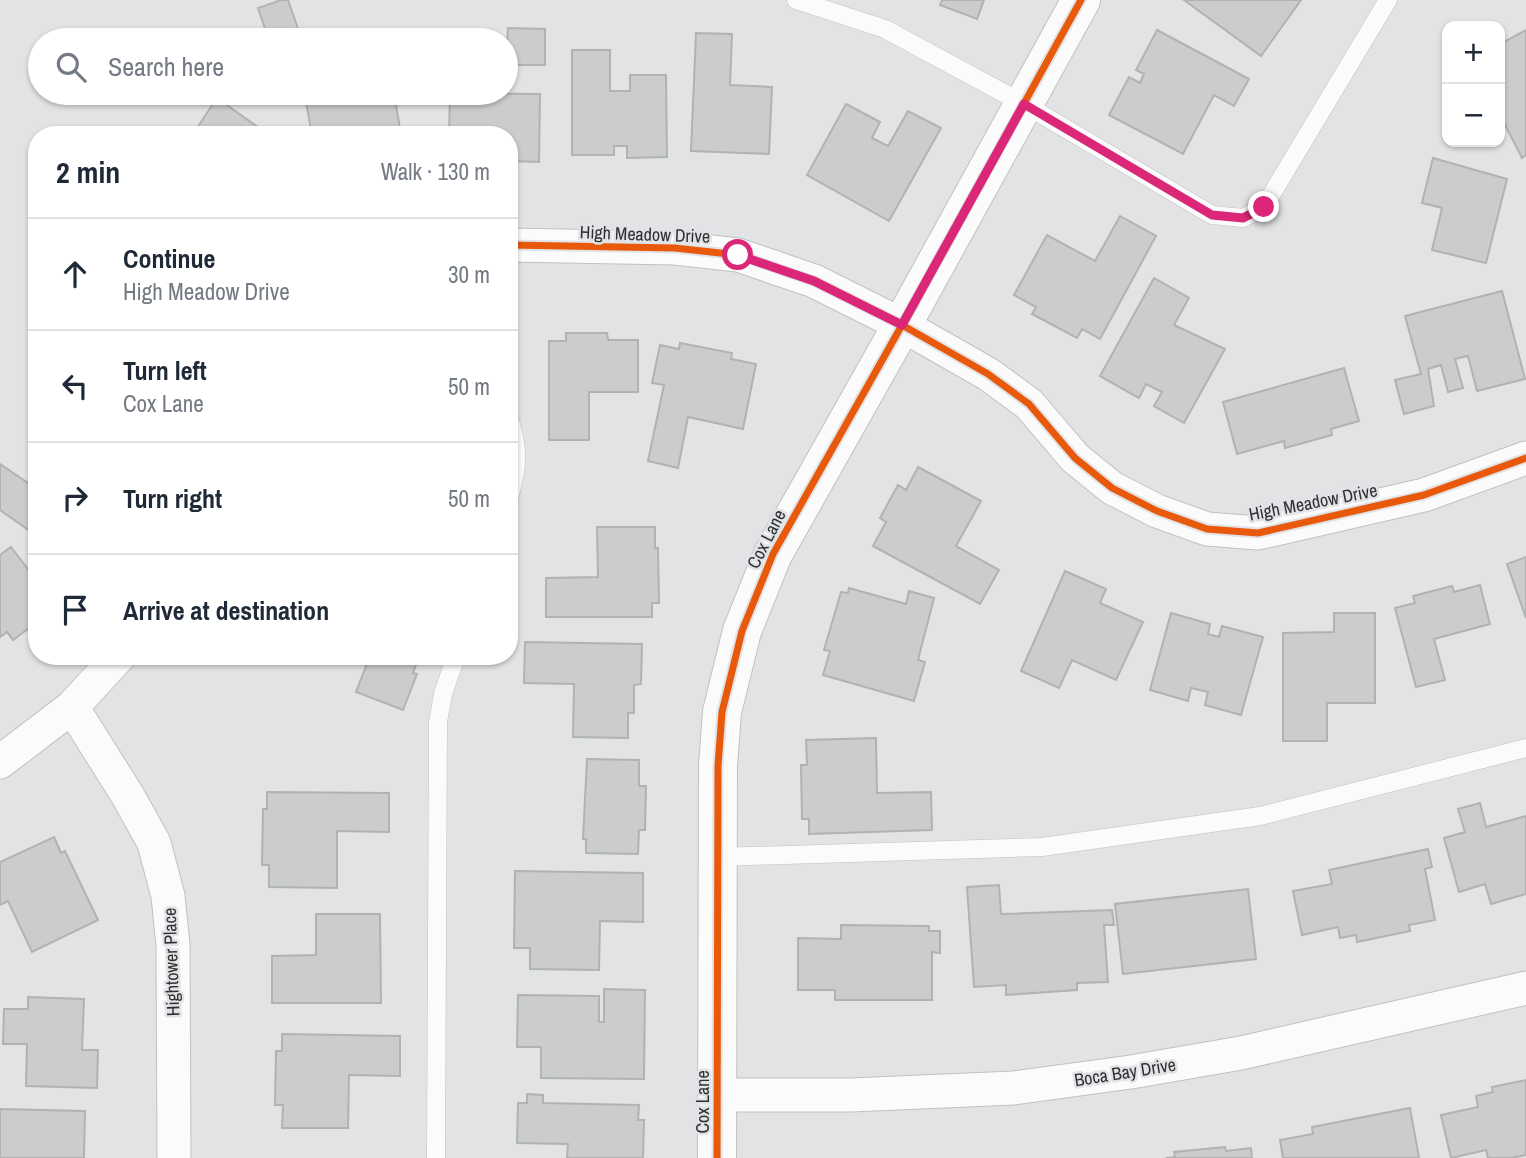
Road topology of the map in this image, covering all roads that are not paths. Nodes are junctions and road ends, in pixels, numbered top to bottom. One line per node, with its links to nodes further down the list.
1 (796, 0): 4 (lane)
2 (1080, 0): 4 (street, Cox Lane)
3 (1388, 0): 4 (lane)
4 (1024, 104): 6 (street, Cox Lane)
5 (518, 245): 6 (street, High Meadow Drive)
6 (902, 325): 7 (street, High Meadow Drive); 13 (street, Cox Lane)
7 (1526, 458)
8 (111, 665): 10 (street)
9 (453, 665): 17 (lane)
10 (72, 707): 12 (street); 16 (street, Hightower Place)
11 (1526, 748): 13 (lane)
12 (0, 762)
13 (718, 857): 15 (street, Cox Lane)
14 (1526, 988): 15 (street, Boca Bay Drive)
15 (718, 1095): 18 (street, Cox Lane)
16 (174, 1158)
17 (436, 1158)
18 (717, 1158)

